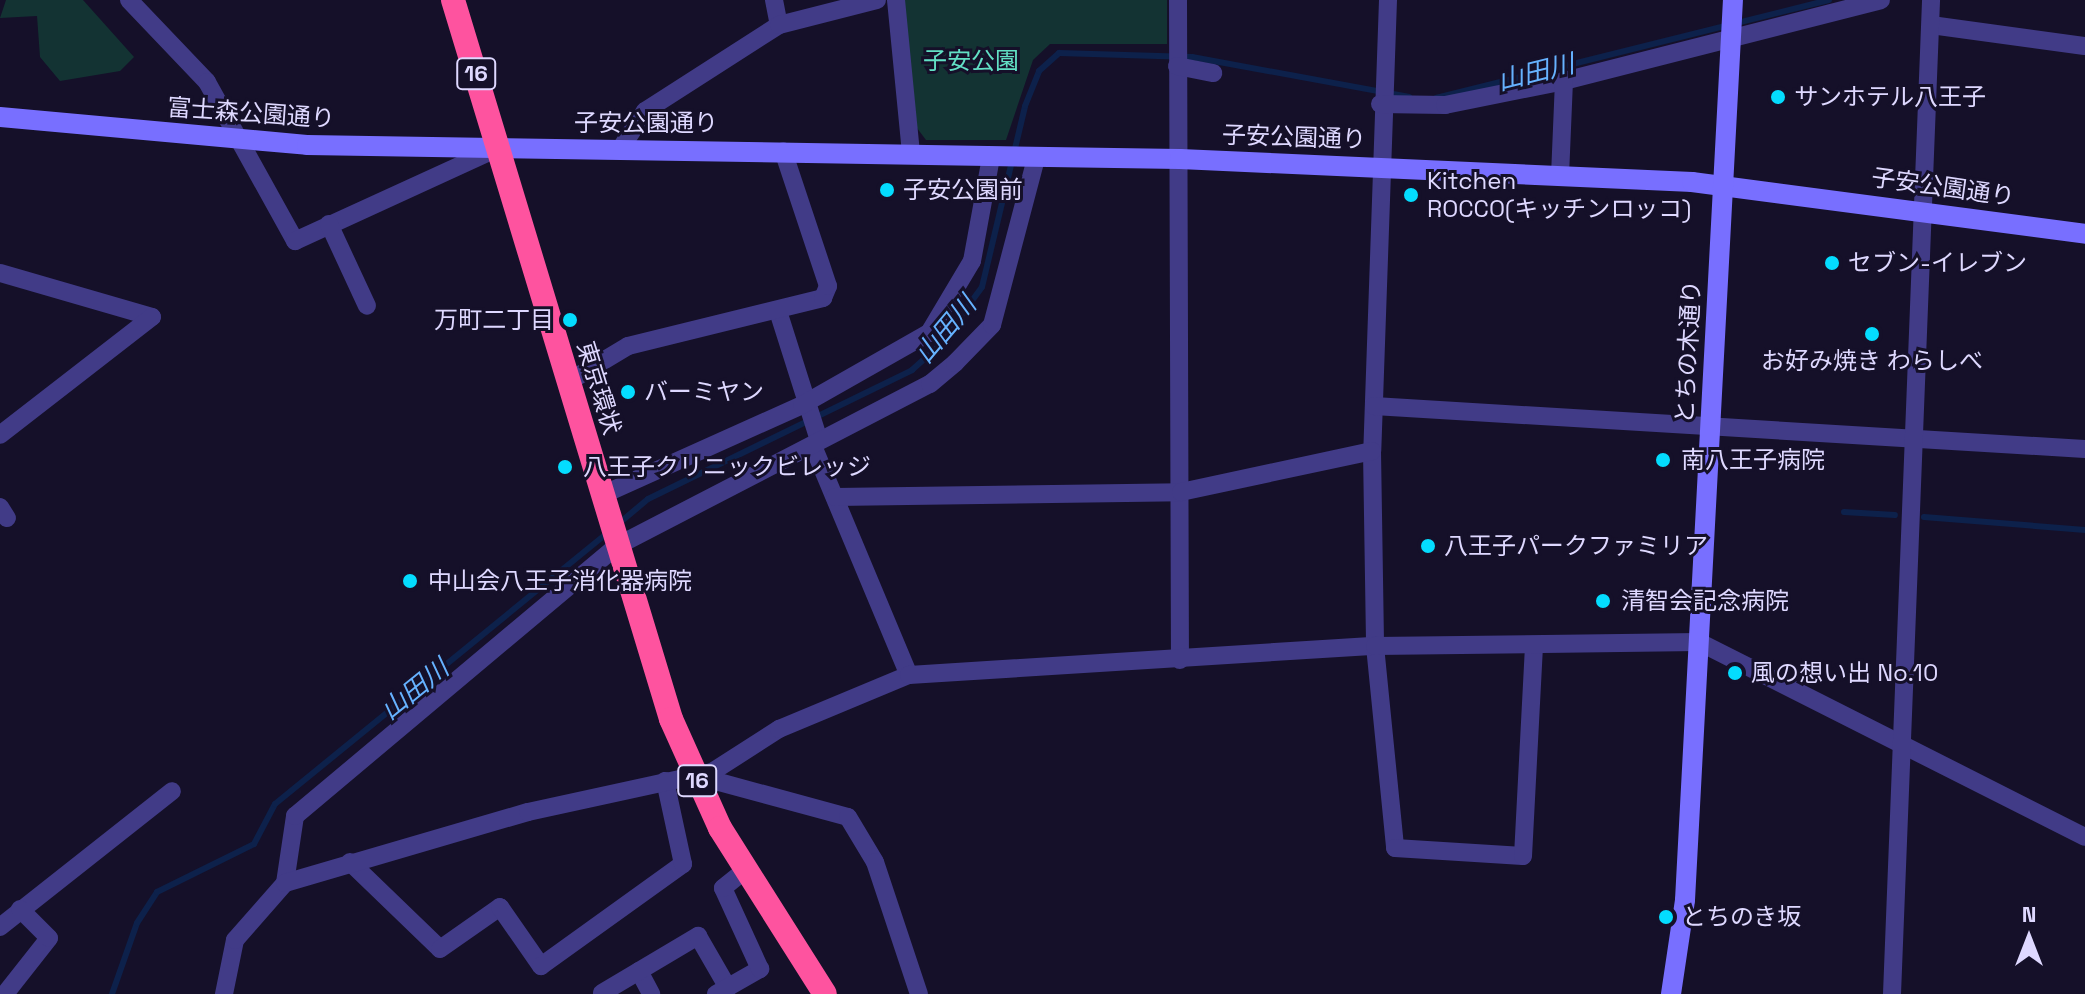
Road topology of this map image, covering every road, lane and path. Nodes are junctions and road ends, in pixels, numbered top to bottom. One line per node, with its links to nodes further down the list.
1 (129, 0): 19 (street)
2 (453, 0): 20 (highway, 東京環状 / 16)
3 (774, 0): 11 (street)
4 (877, 0): 11 (street)
5 (896, 0): 23 (street)
6 (1178, 0): 14 (street)
7 (1388, 0): 17 (street)
8 (1881, 0): 10 (street)
9 (1931, 0): 12 (street)
10 (1732, 24): 16 (street); 29 (street, とちの木通り)
11 (779, 25): 21 (street)
12 (1931, 25): 13 (street); 30 (street)
13 (2085, 46)
14 (1177, 65): 15 (street); 26 (street)
15 (1213, 73)
16 (1564, 81): 17 (street); 28 (street)
17 (1380, 95): 27 (street)
18 (0, 117): 19 (street, 富士森公園通り)
19 (240, 140): 20 (street, 富士森公園通り); 31 (street)
20 (498, 148): 21 (street, 子安公園通り); 31 (street); 36 (highway, 東京環状 / 16)
21 (621, 148): 22 (street, 子安公園通り)
22 (783, 151): 23 (street, 子安公園通り); 35 (street)
23 (911, 154): 24 (street, 子安公園通り)
24 (997, 157): 25 (street, 子安公園通り); 38 (street)
25 (1031, 158): 26 (street, 子安公園通り); 42 (street)
26 (1180, 159): 27 (street, 子安公園通り); 45 (street)
27 (1379, 166): 28 (street, 子安公園通り); 37 (street)
28 (1560, 176): 29 (street, 子安公園通り)
29 (1723, 185): 30 (street, 子安公園通り); 39 (street, とちの木通り)
30 (1923, 210): 32 (street, 子安公園通り); 41 (street)
31 (329, 224): 34 (street)
32 (2085, 234)
33 (0, 273): 40 (street)
34 (367, 306)
35 (778, 311): 36 (street); 38 (street)
36 (568, 382): 47 (highway, 東京環状 / 16)
37 (1374, 406): 39 (street); 44 (street)
38 (803, 408): 42 (street); 47 (street)
39 (1710, 426): 41 (street); 48 (street, とちの木通り)
40 (0, 435)
41 (1914, 439): 43 (street); 53 (street)
42 (816, 440): 46 (street); 47 (street)
43 (2085, 449)
44 (1372, 451): 45 (street); 49 (street)
45 (1181, 492): 46 (street); 51 (street)
46 (835, 497): 52 (street)
47 (610, 523): 54 (highway, 東京環状 / 16); 60 (street)
48 (1699, 642): 50 (street); 53 (street); 71 (street, とちの木通り)
49 (1375, 646): 50 (street); 50 (street); 51 (street)
50 (1534, 648)
51 (1180, 660): 52 (street)
52 (909, 675): 54 (street)
53 (1901, 746): 57 (street); 72 (street)
54 (694, 775): 55 (street); 59 (highway, 東京環状 / 16); 70 (street)
55 (665, 781): 58 (street); 58 (street)
56 (172, 791): 61 (street)
57 (2085, 837)
58 (350, 862): 60 (street)
59 (745, 870): 64 (street); 69 (highway, 東京環状 / 16)
60 (285, 883): 67 (street)
61 (20, 909): 62 (street); 66 (street)
62 (0, 927)
63 (639, 971): 64 (street); 65 (street); 68 (street)
64 (722, 991)
65 (602, 993)
66 (5, 994)
67 (224, 994)
68 (651, 994)
69 (825, 994)
70 (919, 994)
71 (1671, 994)
72 (1892, 994)

